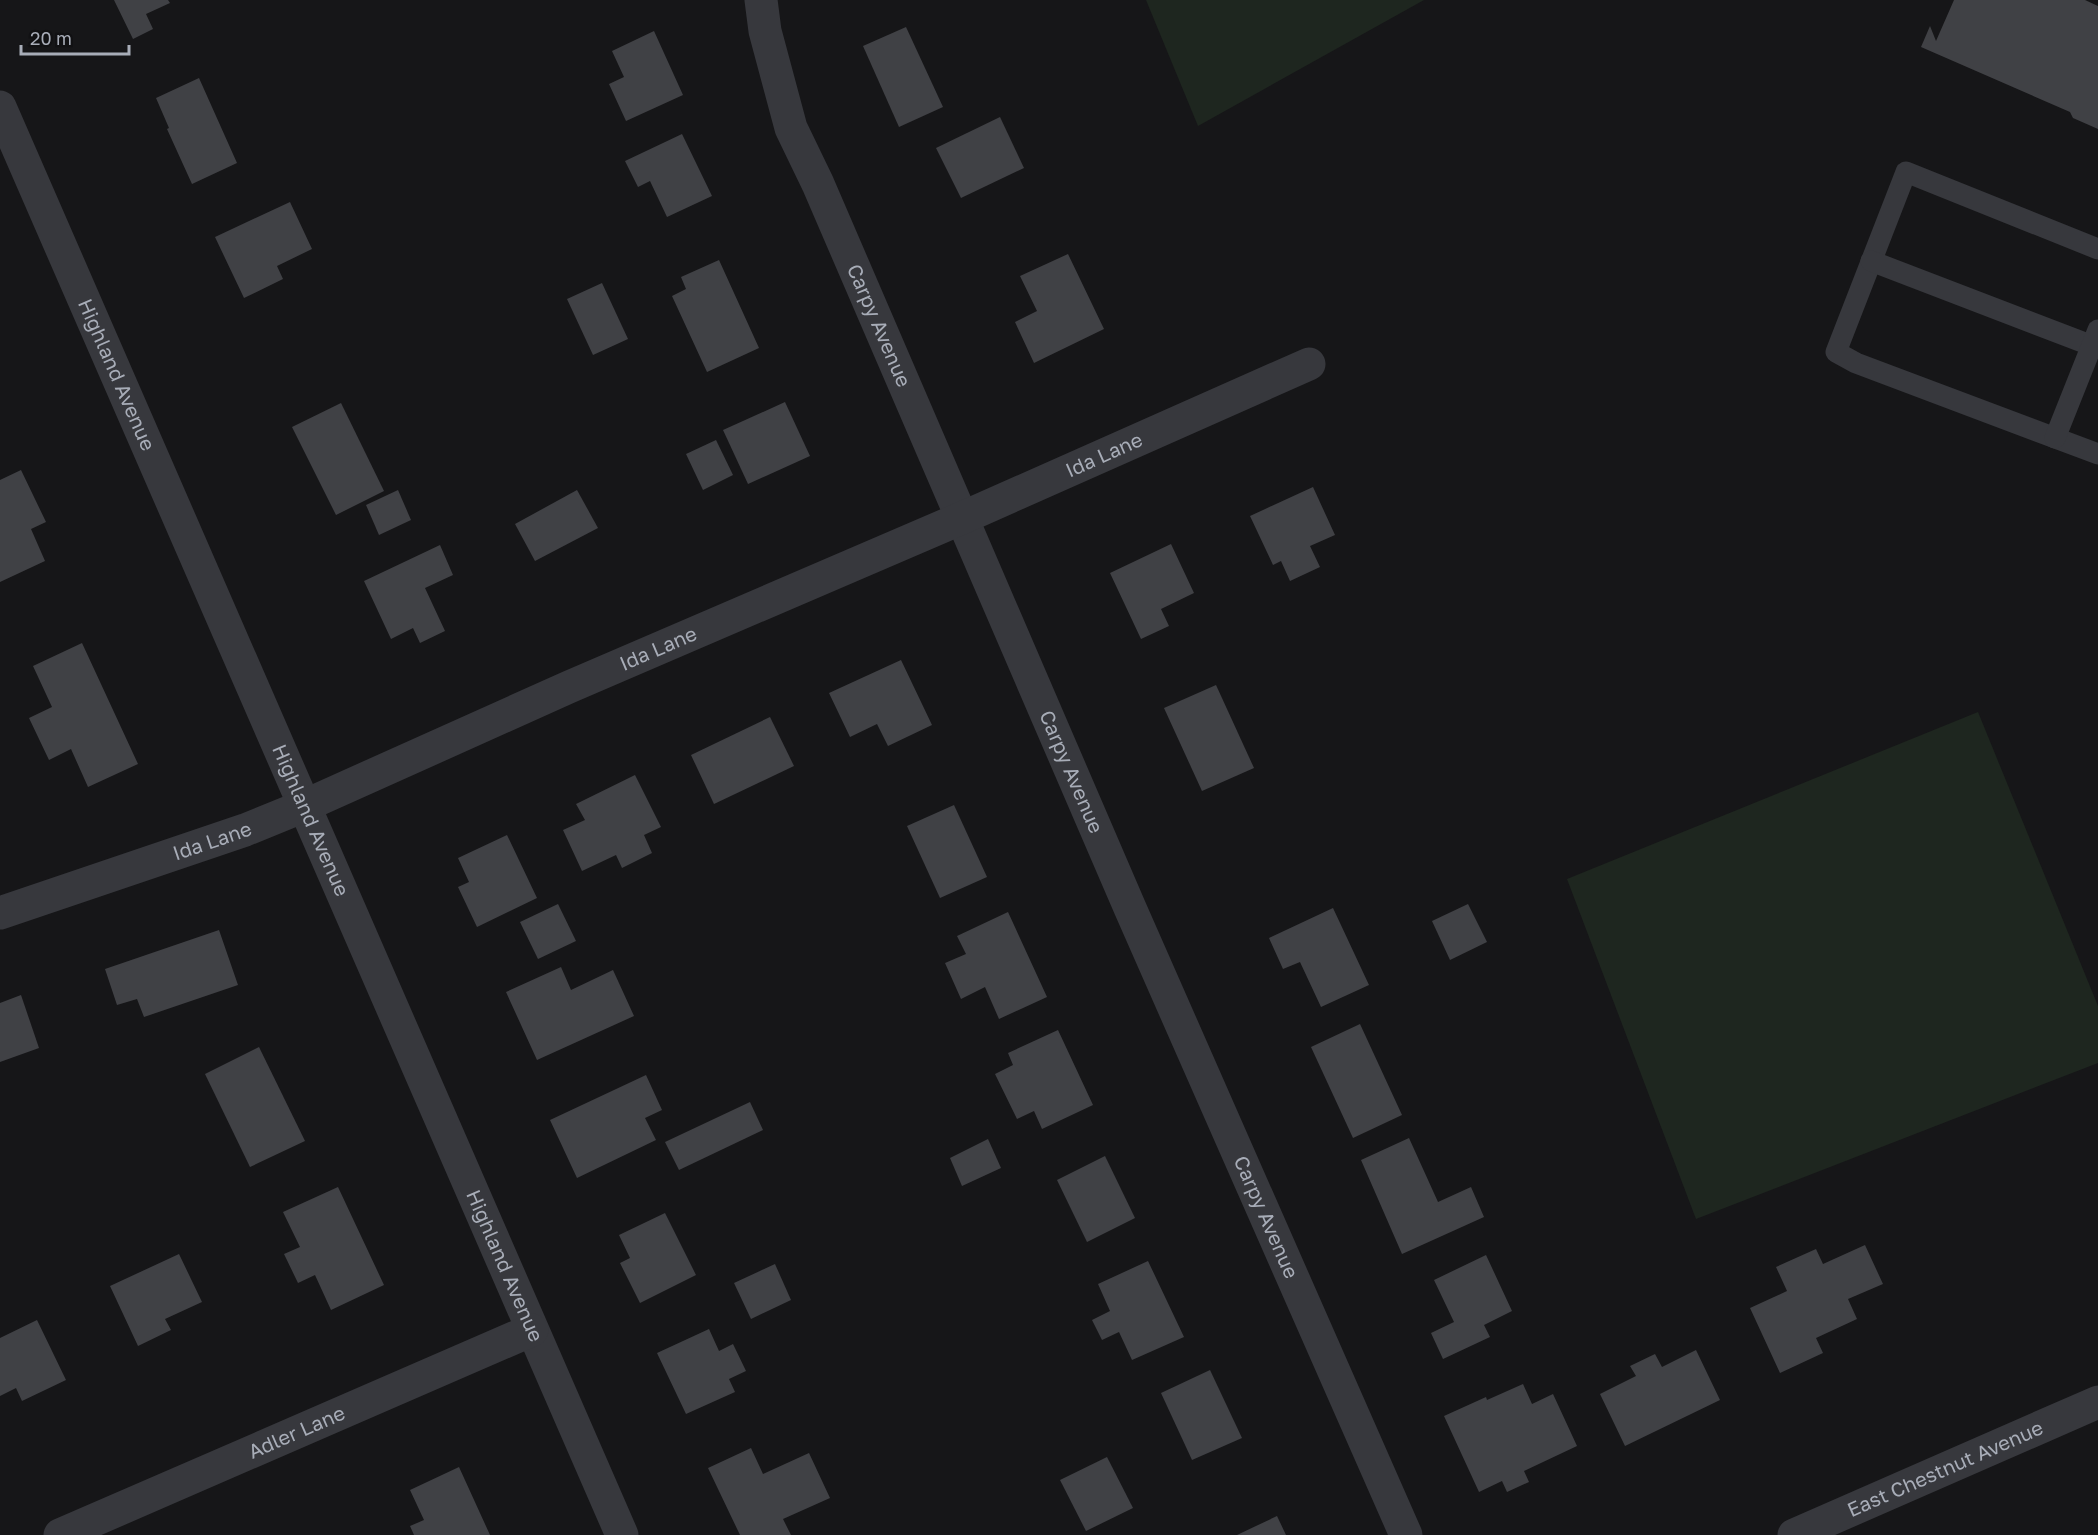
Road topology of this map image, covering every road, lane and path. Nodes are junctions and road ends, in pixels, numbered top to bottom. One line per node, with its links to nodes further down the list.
1 (761, 0): 9 (street, Carpy Avenue)
2 (0, 107): 10 (street, Highland Avenue)
3 (2098, 249): 4 (lane)
4 (1872, 261): 5 (lane); 7 (lane)
5 (2096, 341): 7 (lane)
6 (1309, 364): 9 (street, Ida Lane)
7 (2055, 438): 8 (lane)
8 (2098, 454)
9 (962, 518): 10 (street, Ida Lane); 16 (street, Carpy Avenue)
10 (304, 806): 11 (street, Ida Lane); 12 (street, Highland Avenue)
11 (0, 913)
12 (532, 1330): 14 (street, Adler Lane); 15 (street, Highland Avenue)
13 (2098, 1402): 17 (street, East Chestnut Avenue)
14 (60, 1535)
15 (622, 1535)
16 (1406, 1535)
17 (1794, 1535)

